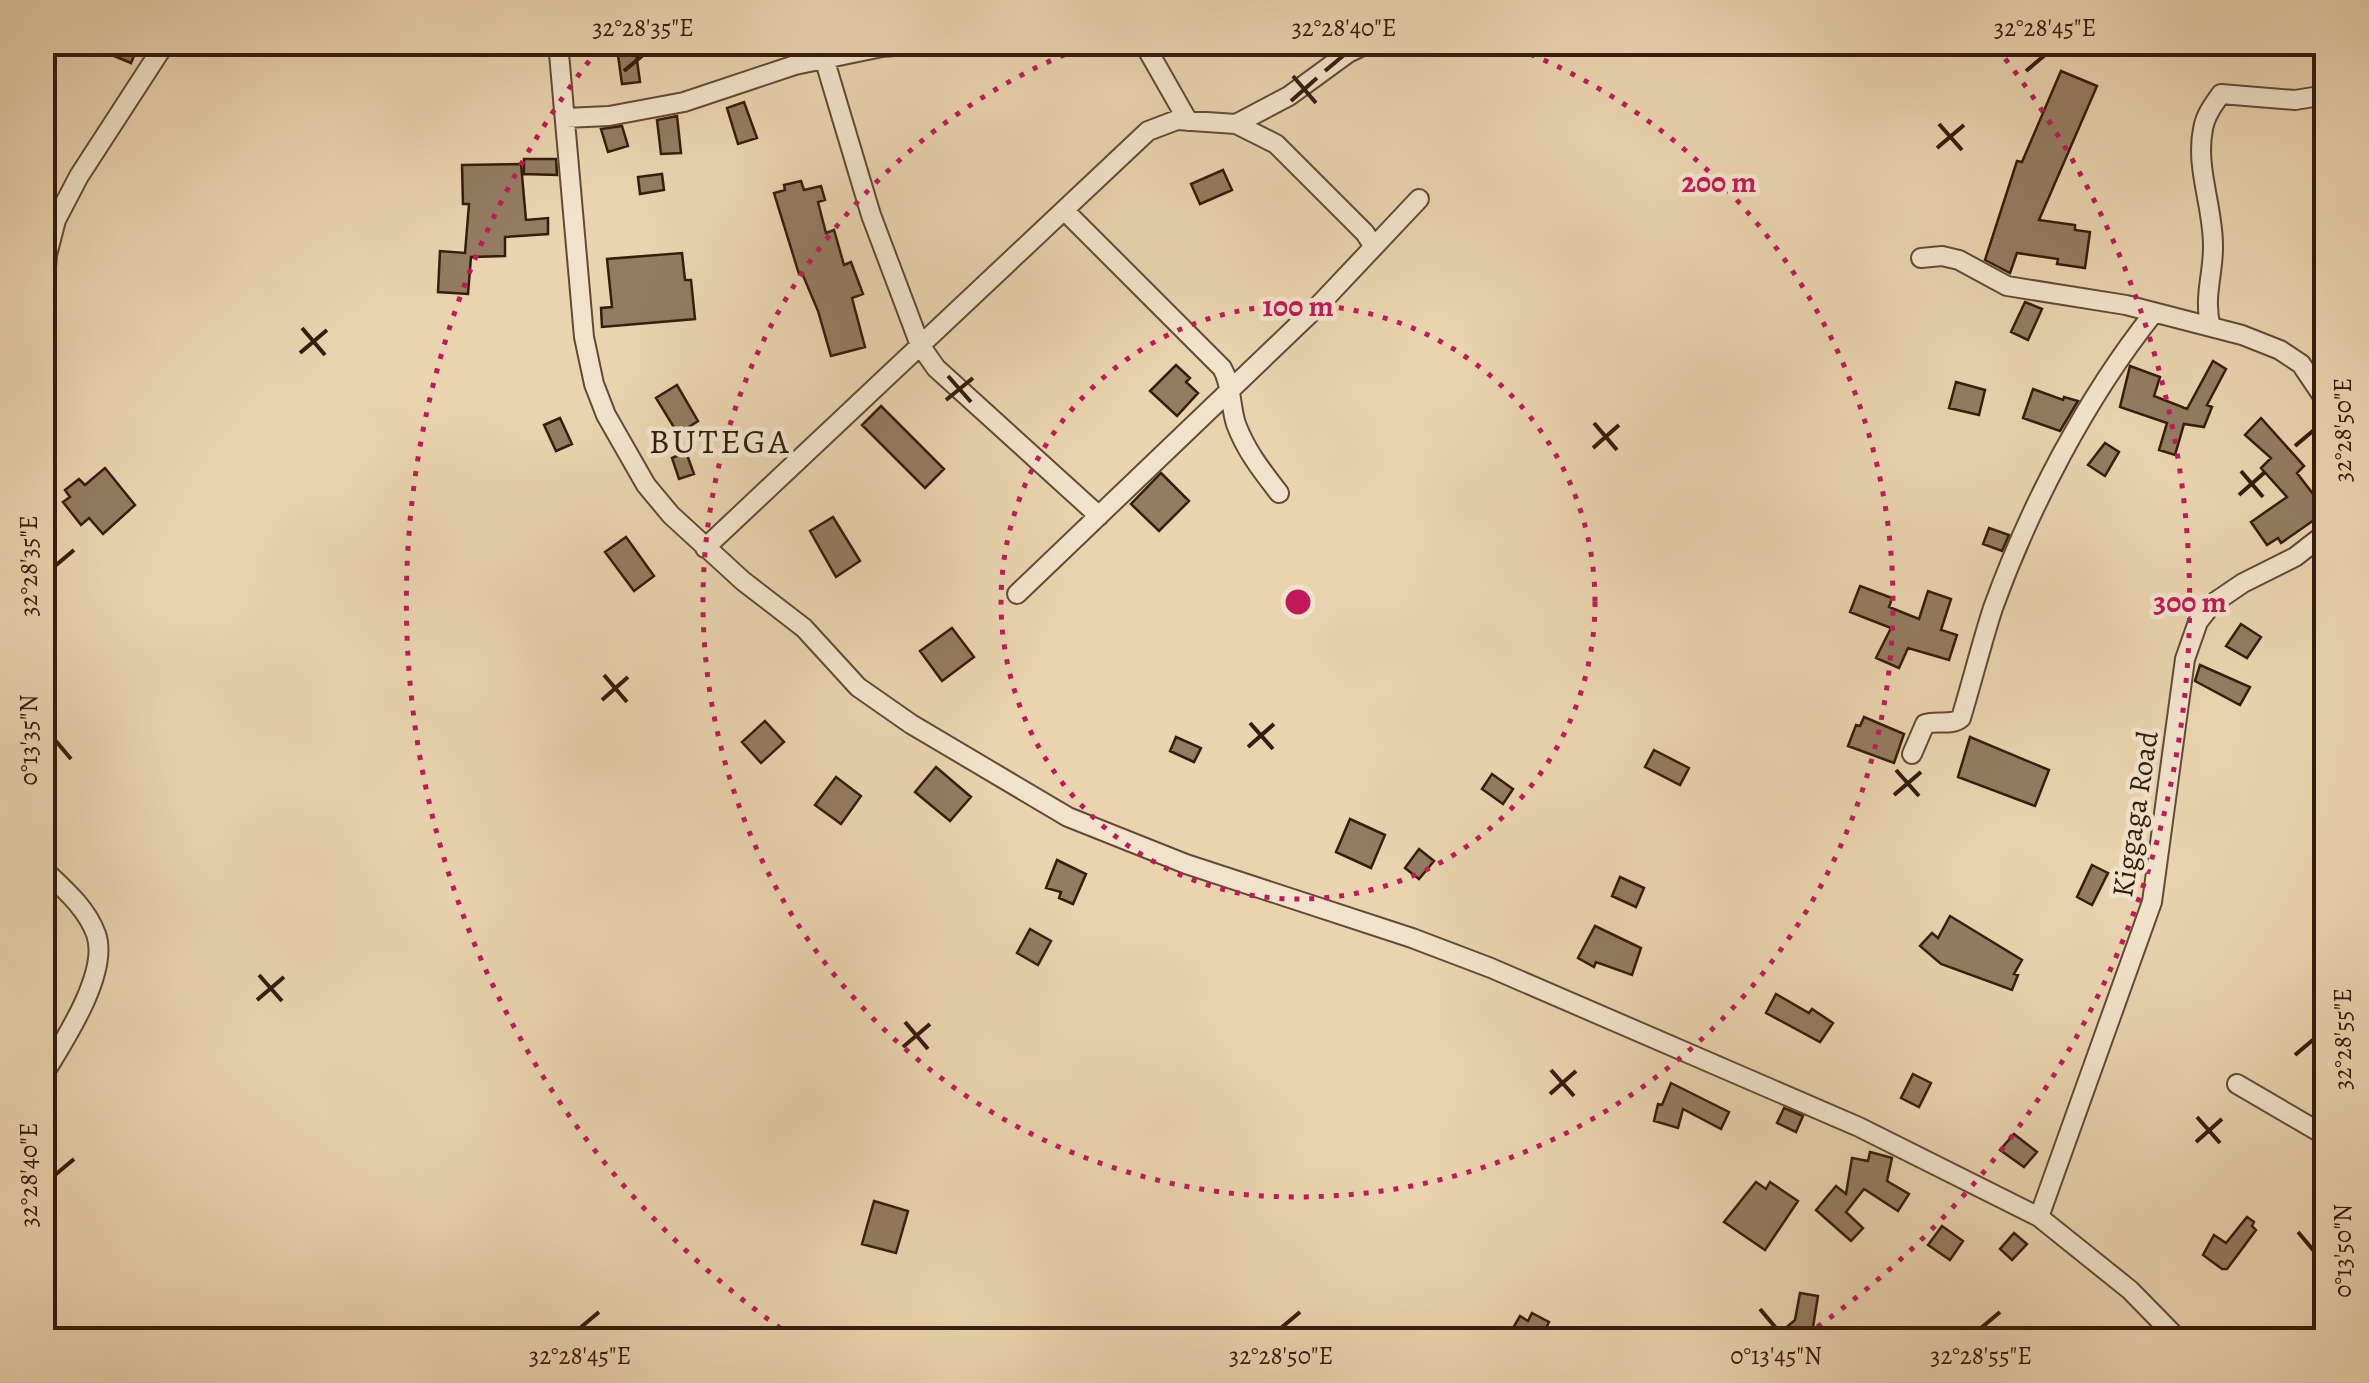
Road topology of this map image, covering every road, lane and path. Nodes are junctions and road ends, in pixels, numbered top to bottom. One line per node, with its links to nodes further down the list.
1 (166, 42): 16 (street)
2 (558, 42): 8 (street)
3 (947, 42): 6 (street)
4 (1143, 42): 9 (street)
5 (1372, 42): 10 (street)
6 (824, 58): 8 (street); 18 (street)
7 (2326, 95): 17 (street)
8 (565, 118): 24 (street)
9 (1188, 121): 10 (street); 12 (street)
10 (1236, 124): 13 (street)
11 (1419, 199): 13 (street)
12 (1064, 210): 18 (street); 19 (street)
13 (1374, 247): 19 (street)
14 (1921, 258): 15 (street)
15 (2153, 314): 17 (street); 26 (street)
16 (42, 318)
17 (2210, 326): 20 (street)
18 (920, 344): 22 (street); 24 (street)
19 (1229, 392): 21 (street); 22 (street)
20 (2326, 400)
21 (1279, 493)
22 (1099, 516): 25 (street)
23 (2326, 533): 31 (street, Kiggaga Road)
24 (705, 548): 31 (street)
25 (1018, 594)
26 (1912, 754)
27 (42, 868): 28 (street)
28 (42, 1077)
29 (2238, 1084): 30 (street)
30 (2326, 1136)
31 (2039, 1216): 34 (street)
32 (42, 1331): 33 (street)
33 (50, 1340)
34 (2180, 1340)

